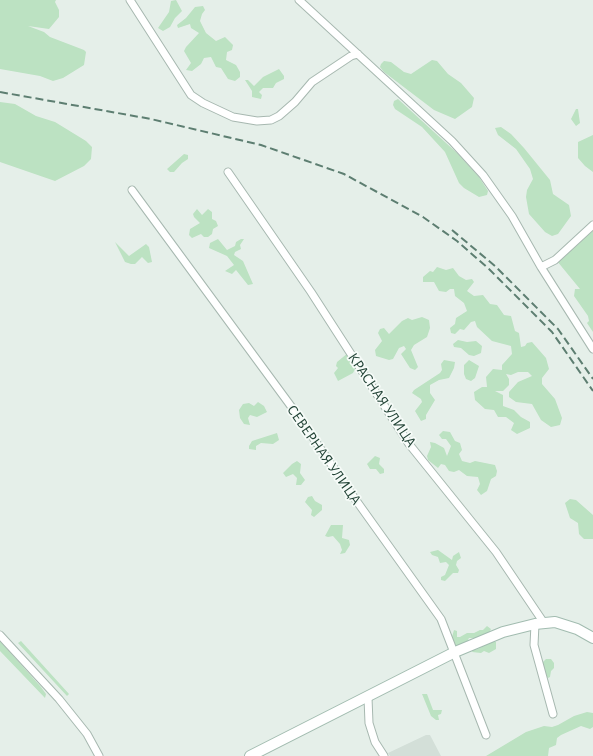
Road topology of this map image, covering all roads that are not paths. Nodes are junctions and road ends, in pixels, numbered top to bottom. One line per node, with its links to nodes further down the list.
1 (130, 0): 3 (street)
2 (298, 0): 3 (street)
3 (358, 54): 7 (street)
4 (228, 172): 9 (street, КРАСНАЯ УЛИЦА)
5 (132, 190): 12 (street, СЕВЕРНАЯ УЛИЦА)
6 (593, 225): 7 (street)
7 (541, 267): 8 (street)
8 (593, 349)
9 (539, 623): 11 (street); 12 (street); 14 (street)
10 (0, 635): 16 (street)
11 (593, 638)
12 (455, 652): 13 (street); 15 (street, СЕВЕРНАЯ УЛИЦА)
13 (368, 698): 17 (street); 18 (street)
14 (553, 714)
15 (486, 735)
16 (99, 756)
17 (250, 756)
18 (384, 756)

